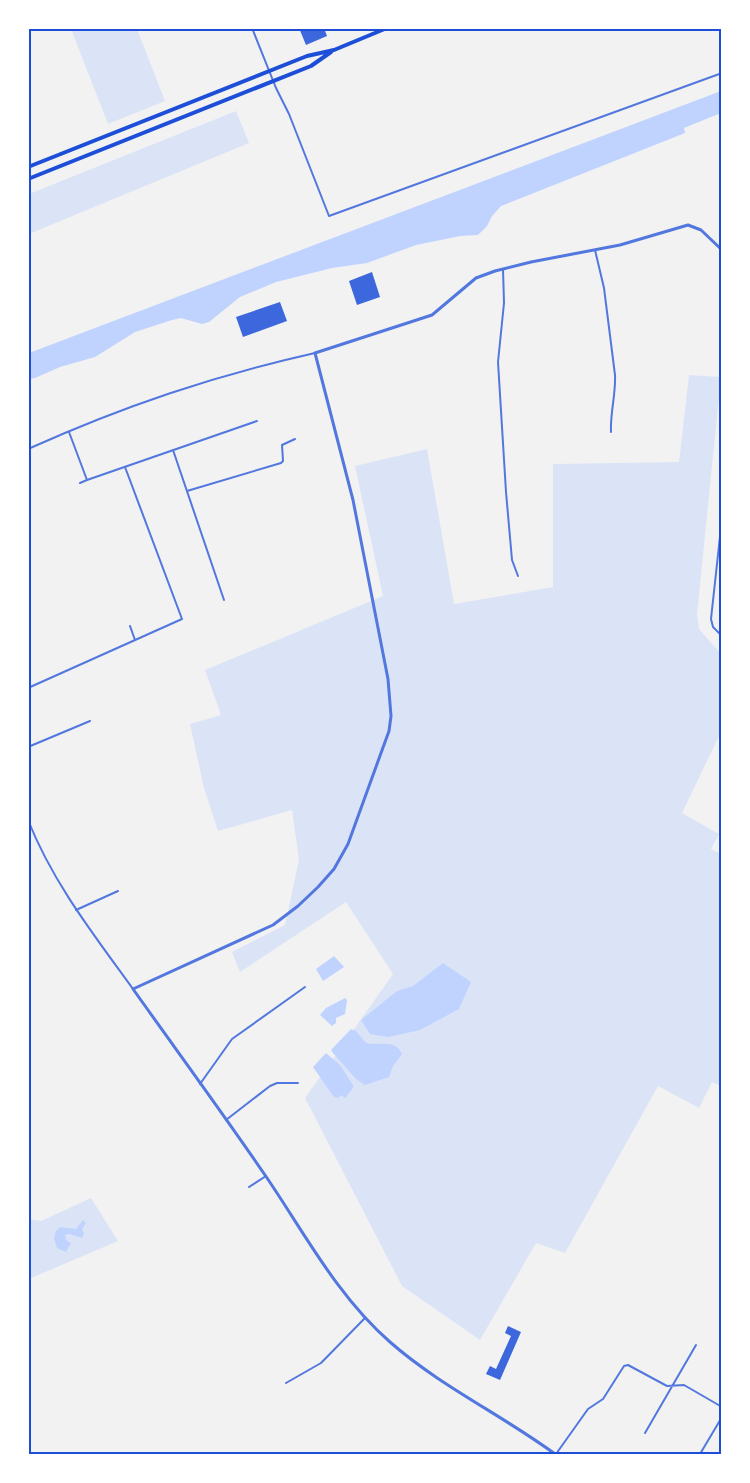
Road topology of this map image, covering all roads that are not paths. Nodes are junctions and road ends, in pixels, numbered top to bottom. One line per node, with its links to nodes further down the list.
1 (252, 28): 4 (street)
2 (387, 28): 3 (main road)
3 (334, 50): 4 (main road); 6 (main road)
4 (268, 71): 6 (street); 7 (main road)
5 (722, 73): 6 (street)
6 (273, 81): 8 (main road)
7 (28, 167)
8 (28, 179)
9 (595, 249): 10 (street); 11 (street); 15 (street)
10 (722, 250)
11 (503, 269): 12 (street); 24 (street)
12 (315, 353): 14 (street); 36 (street)
13 (257, 421): 18 (street)
14 (69, 431): 17 (street); 20 (street)
15 (612, 432)
16 (295, 440): 22 (street)
17 (28, 449)
18 (173, 450): 19 (street); 22 (street)
19 (125, 467): 20 (street); 28 (street)
20 (87, 480): 21 (street)
21 (80, 483)
22 (187, 491): 25 (street)
23 (722, 518): 27 (street)
24 (518, 576)
25 (224, 600)
26 (130, 626): 28 (street)
27 (722, 636)
28 (135, 640): 29 (street)
29 (28, 688)
30 (90, 721): 31 (street)
31 (28, 747)
32 (28, 820): 34 (street)
33 (118, 891): 34 (street)
34 (76, 910): 36 (street)
35 (305, 987): 37 (street)
36 (133, 990): 37 (street)
37 (200, 1083): 39 (street)
38 (298, 1083): 39 (street)
39 (226, 1120): 40 (street)
40 (266, 1176): 41 (street); 42 (street)
41 (249, 1187)
42 (365, 1318): 44 (street); 49 (street)
43 (696, 1345): 45 (street)
44 (285, 1383)
45 (672, 1385): 46 (street); 48 (street); 49 (street)
46 (722, 1407)
47 (722, 1418): 50 (street)
48 (645, 1433)
49 (554, 1454)
50 (700, 1455)

